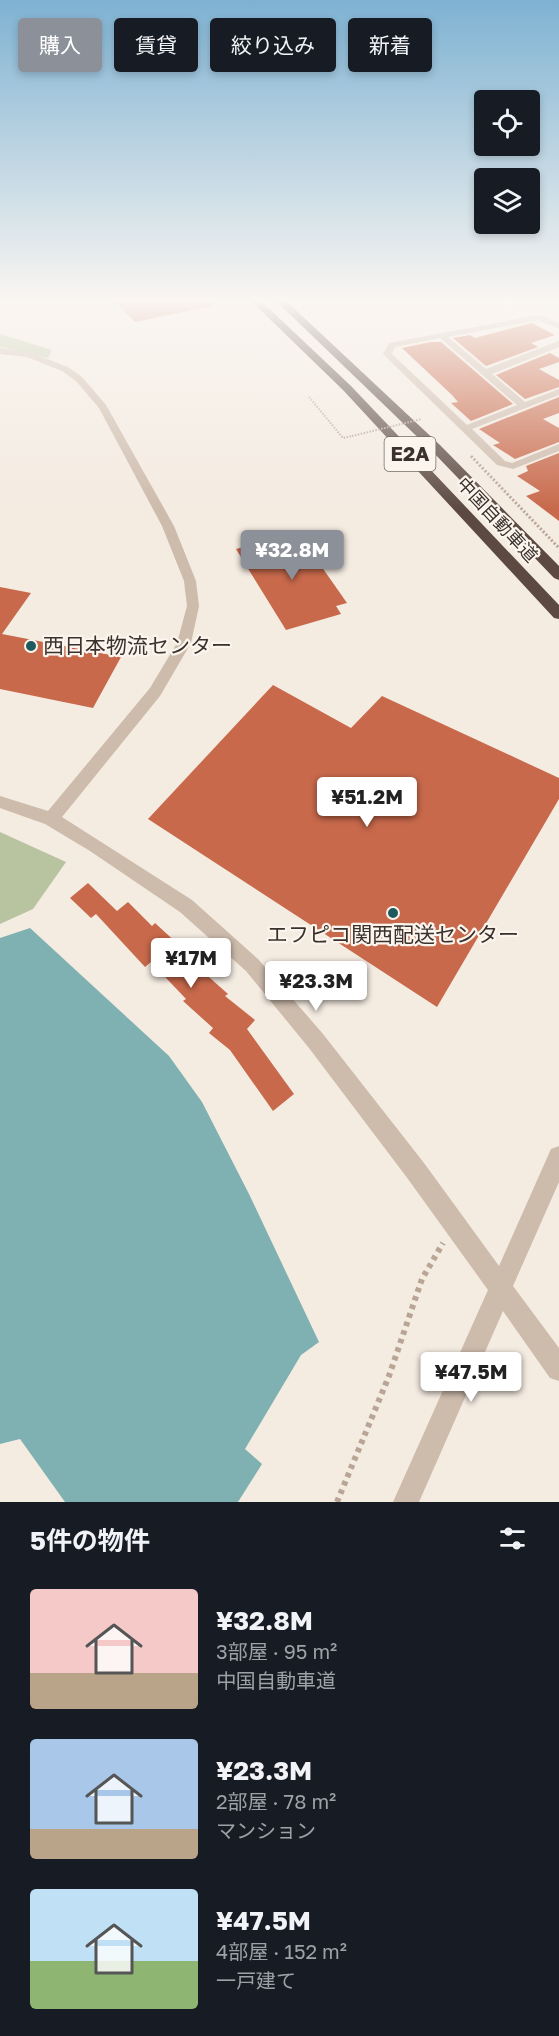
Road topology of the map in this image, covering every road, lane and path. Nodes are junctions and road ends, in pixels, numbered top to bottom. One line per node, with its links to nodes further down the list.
1 (65, 369): 19 (street)
2 (327, 369): 17 (highway, 中国自動車道 / E2A)
3 (353, 369): 16 (highway, 中国自動車道 / E2A)
4 (402, 369): 12 (street)
5 (480, 369): 7 (street)
6 (495, 369): 7 (street)
7 (485, 373): 10 (street)
8 (559, 392): 10 (street)
9 (309, 397): 11 (path, bridge)
10 (524, 406): 12 (street)
11 (432, 415)
12 (464, 429): 13 (street)
13 (559, 447)
14 (464, 448): 15 (path)
15 (559, 548)
16 (559, 575)
17 (559, 614)
18 (0, 802): 19 (street)
19 (51, 819): 21 (street)
20 (559, 1157): 22 (street)
21 (455, 1221): 22 (street); 24 (path)
22 (502, 1289): 23 (street); 25 (street)
23 (559, 1369)
24 (338, 1502)
25 (406, 1502)

